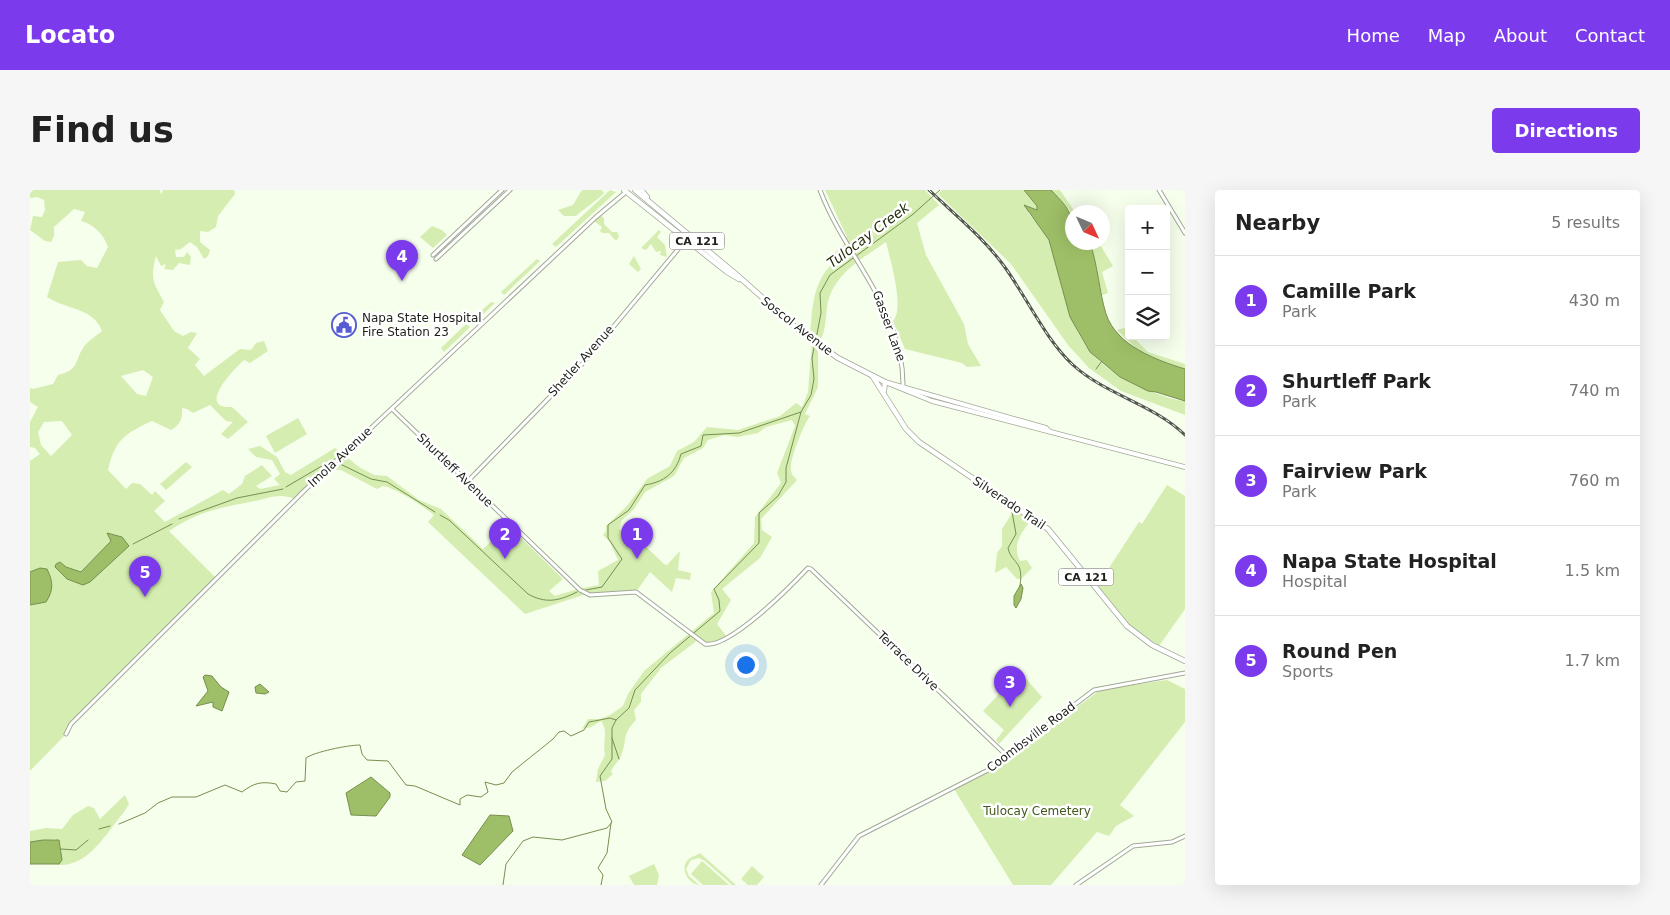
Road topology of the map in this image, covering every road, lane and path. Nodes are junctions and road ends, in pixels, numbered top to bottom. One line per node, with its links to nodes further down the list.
1 (510, 190): 7 (street)
2 (620, 190): 9 (street)
3 (635, 190): 10 (main road, Soscol Avenue)
4 (641, 190): 10 (main road)
5 (820, 190): 17 (street, Gasser Lane)
6 (1160, 190): 11 (street)
7 (504, 191): 13 (street); 14 (street)
8 (626, 191): 9 (street, Imola Avenue); 12 (main road, Soscol Avenue / CA 121)
9 (616, 200): 19 (street, Imola Avenue)
10 (648, 201): 12 (main road, Soscol Avenue / CA 121)
11 (1185, 233)
12 (688, 237): 15 (main road, Soscol Avenue / CA 121); 22 (street, Shetler Avenue)
13 (433, 255)
14 (436, 258)
15 (873, 376): 16 (main road, Soscol Avenue / CA 121); 18 (main road, Silverado Trail)
16 (885, 382): 17 (main road, Soscol Avenue); 18 (main road); 20 (main road, Soscol Avenue)
17 (903, 387): 20 (main road, Soscol Avenue)
18 (884, 391): 24 (main road, Silverado Trail / CA 121)
19 (392, 409): 22 (street, Shurtleff Avenue); 26 (street, Imola Avenue)
20 (1048, 431): 21 (main road, Soscol Avenue)
21 (1185, 467)
22 (467, 482): 23 (street, Shurtleff Avenue)
23 (808, 568): 27 (street, Terrace Drive)
24 (1185, 661)
25 (1185, 673): 27 (street, Coombsville Road)
26 (66, 734)
27 (1007, 756): 29 (street, Coombsville Road)
28 (1185, 836): 30 (street)
29 (821, 885)
30 (1076, 885)

